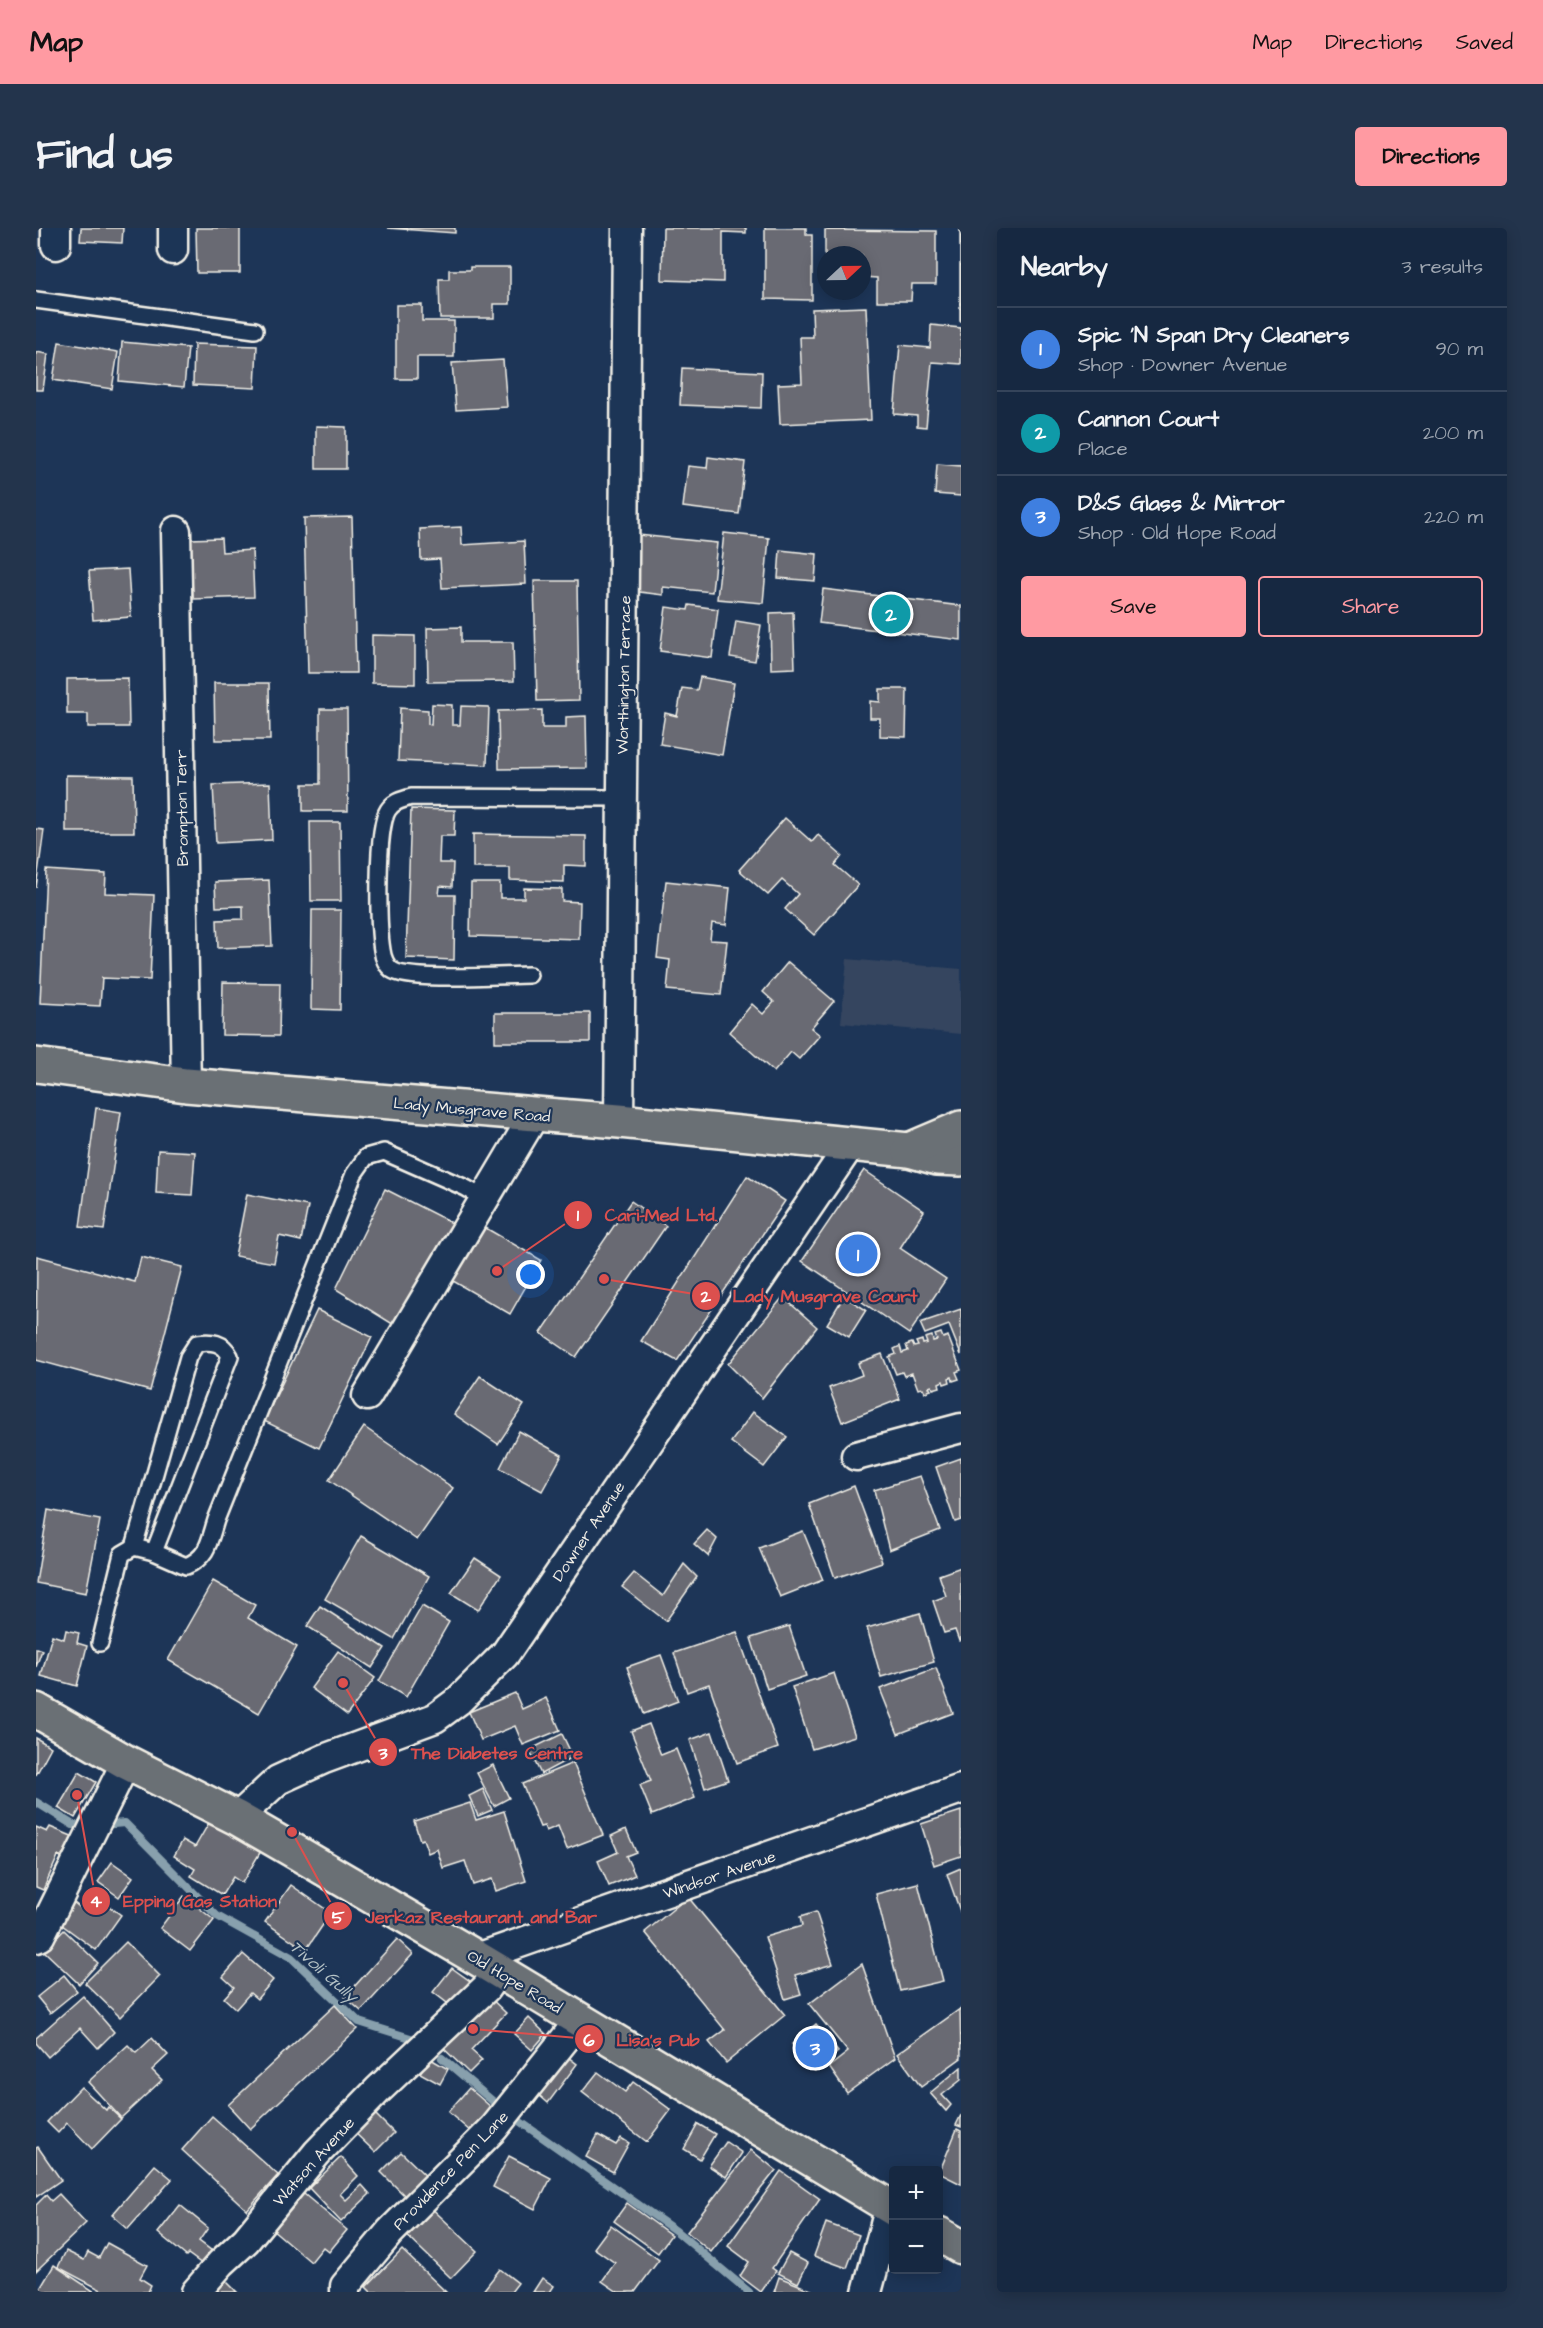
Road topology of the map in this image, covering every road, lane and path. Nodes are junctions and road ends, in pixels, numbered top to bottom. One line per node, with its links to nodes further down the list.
1 (627, 228): 5 (street, Worthington Terrace)
2 (36, 300): 3 (lane)
3 (255, 330)
4 (176, 531): 8 (street, Brompton Terr)
5 (622, 798): 6 (lane); 10 (street, Worthington Terrace)
6 (529, 975)
7 (36, 1065): 8 (main road, Lady Musgrave Road)
8 (186, 1085): 9 (main road, Lady Musgrave Road)
9 (535, 1114): 10 (main road, Lady Musgrave Road); 15 (street)
10 (619, 1121): 12 (main road, Lady Musgrave Road)
11 (961, 1128): 13 (main road, Lady Musgrave Road)
12 (851, 1144): 13 (main road, Lady Musgrave Road); 25 (street, Downer Avenue)
13 (909, 1150): 14 (main road, Lady Musgrave Road)
14 (961, 1159)
15 (485, 1199): 16 (street); 20 (lane)
16 (367, 1396)
17 (961, 1428): 18 (street)
18 (856, 1456)
19 (134, 1546): 20 (lane); 20 (lane); 21 (lane)
20 (154, 1552)
21 (100, 1643)
22 (36, 1710): 23 (main road, Old Hope Road)
23 (126, 1762): 25 (main road, Old Hope Road); 26 (street)
24 (961, 1789): 27 (street, Windsor Avenue)
25 (237, 1818): 27 (main road, Old Hope Road)
26 (36, 1938)
27 (488, 1964): 28 (main road, Old Hope Road); 33 (street, Watson Avenue)
28 (580, 2020): 29 (main road, Old Hope Road); 34 (street, Providence Pen Lane)
29 (889, 2205)
30 (889, 2217): 35 (street)
31 (943, 2236): 32 (main road)
32 (961, 2247)
33 (196, 2292)
34 (345, 2292)
35 (867, 2292)

